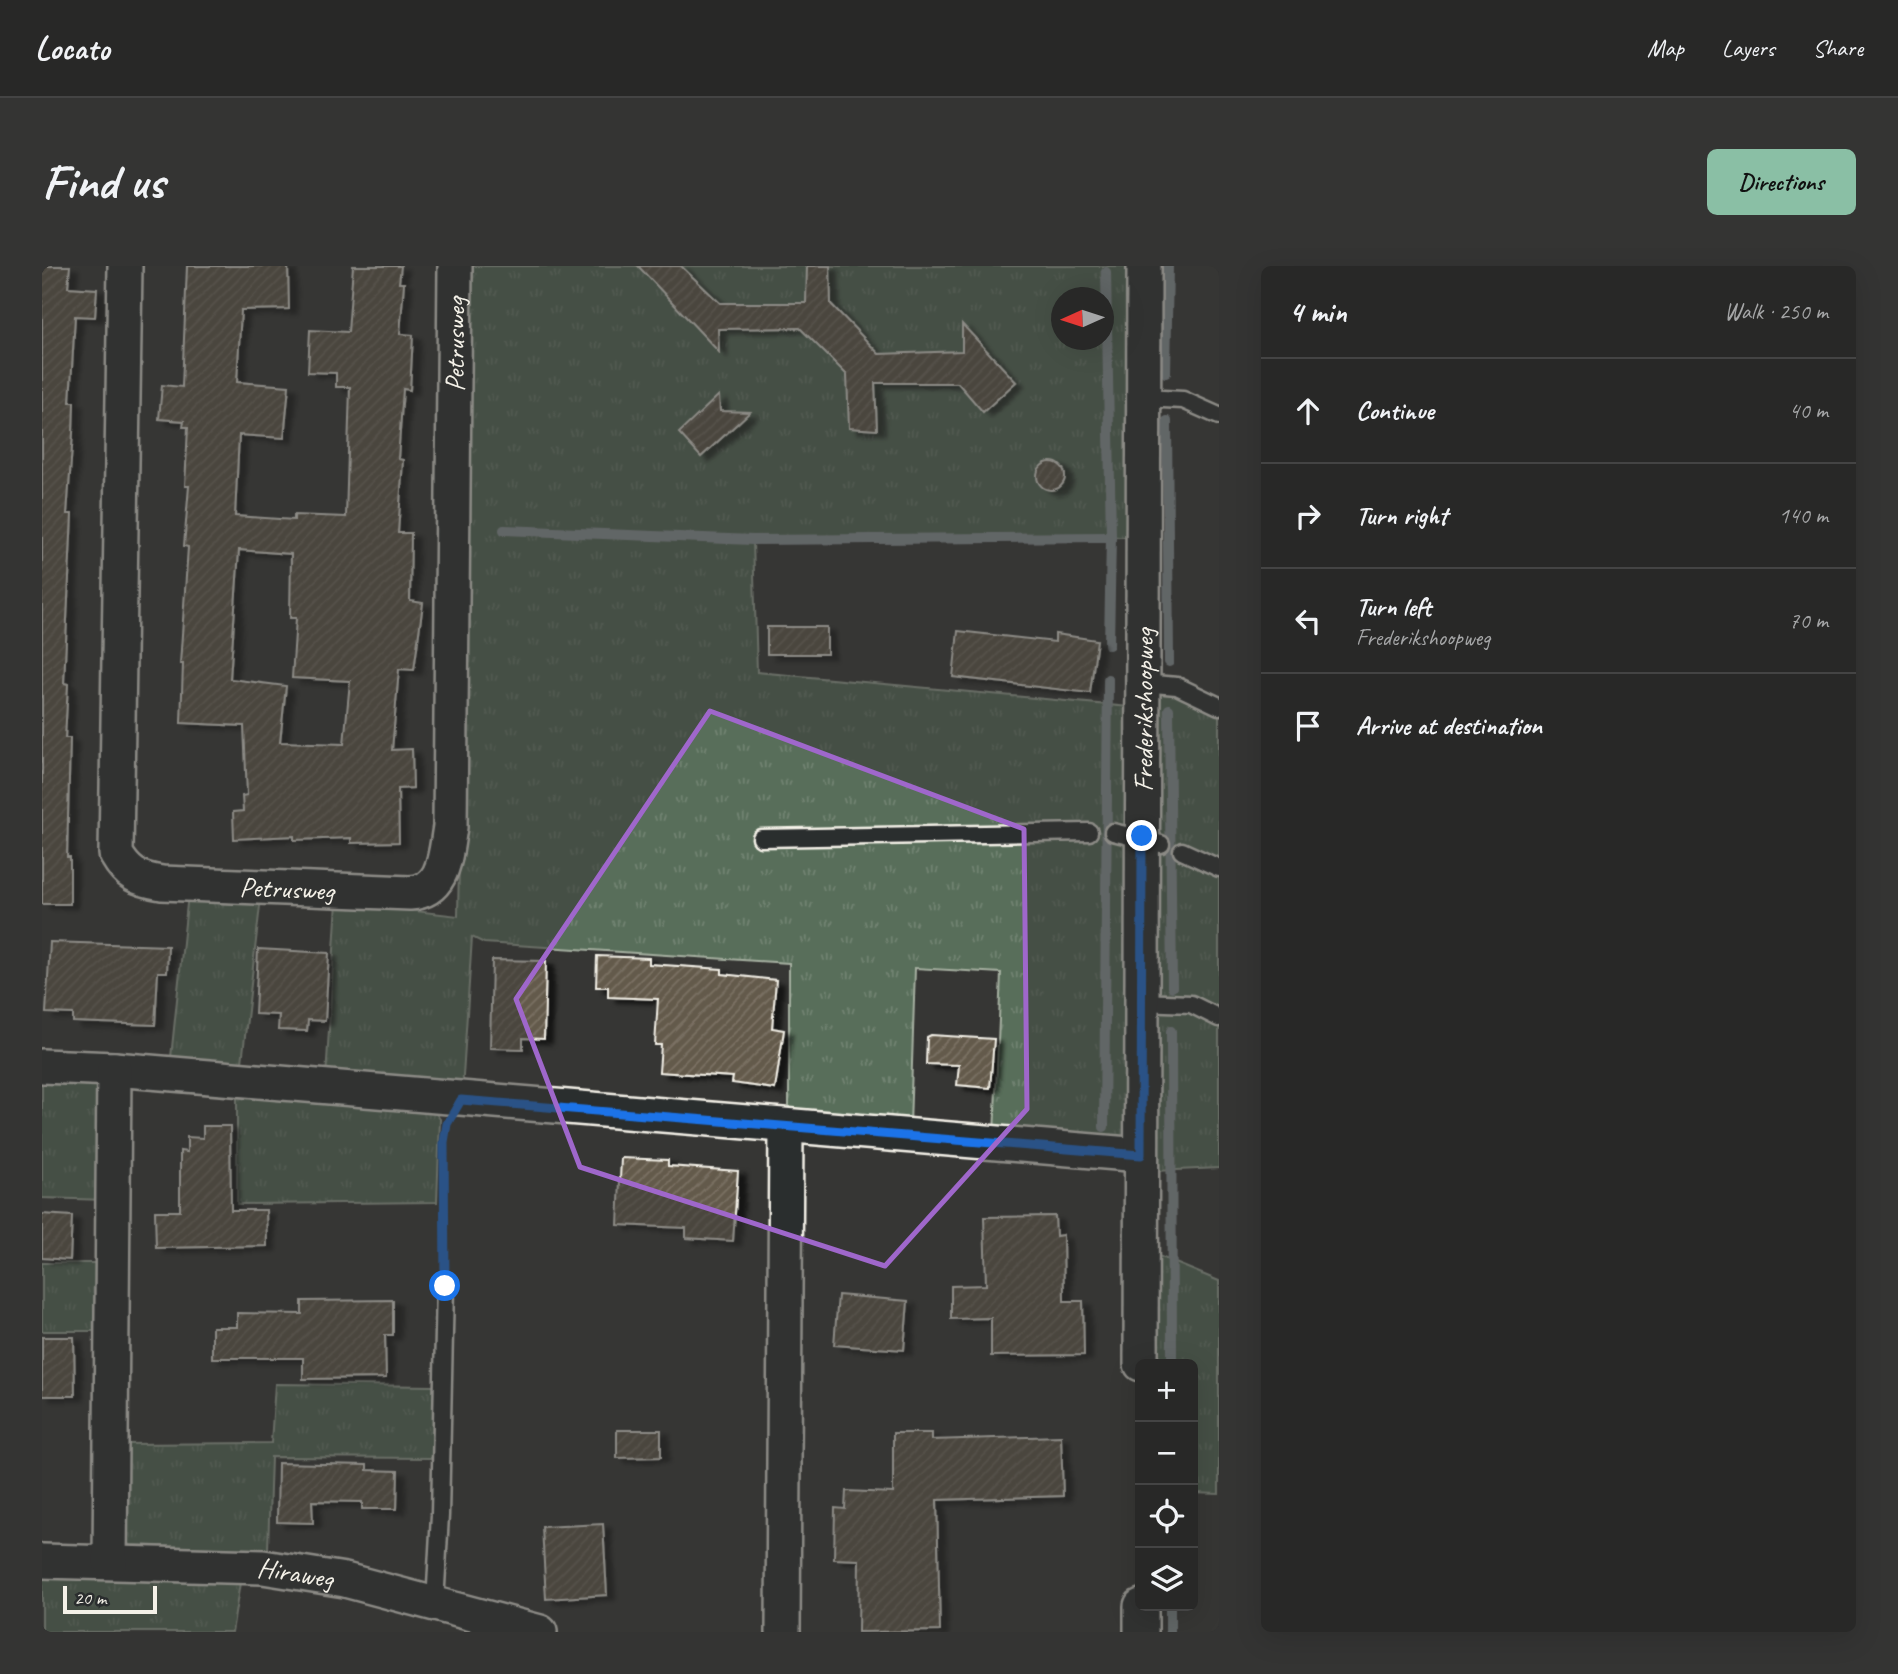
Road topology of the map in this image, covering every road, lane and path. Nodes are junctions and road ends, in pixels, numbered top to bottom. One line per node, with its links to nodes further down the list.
1 (125, 266): 2 (street, Petrusweg)
2 (455, 266)
3 (1144, 266): 4 (street, Frederikshoopweg)
4 (1143, 398): 5 (lane); 6 (street, Frederikshoopweg)
5 (1219, 416)
6 (1142, 683): 7 (lane); 12 (street, Frederikshoopweg)
7 (1219, 706)
8 (1088, 831): 9 (lane)
9 (761, 838)
10 (1182, 851): 11 (lane)
11 (1219, 868)
12 (1142, 1002): 13 (lane); 18 (street, Frederikshoopweg)
13 (1219, 1017)
14 (42, 1066): 15 (street)
15 (114, 1069): 16 (street); 22 (street)
16 (461, 1100): 17 (street); 19 (path)
17 (786, 1126): 18 (street); 26 (street)
18 (1141, 1155): 20 (street, Frederikshoopweg)
19 (445, 1286): 23 (lane)
20 (1141, 1359)
21 (42, 1561): 22 (street, Hiraweg)
22 (110, 1562): 23 (street, Hiraweg)
23 (435, 1604): 25 (street, Hiraweg)
24 (1141, 1611): 27 (street)
25 (540, 1632)
26 (783, 1632)
27 (1141, 1632)

